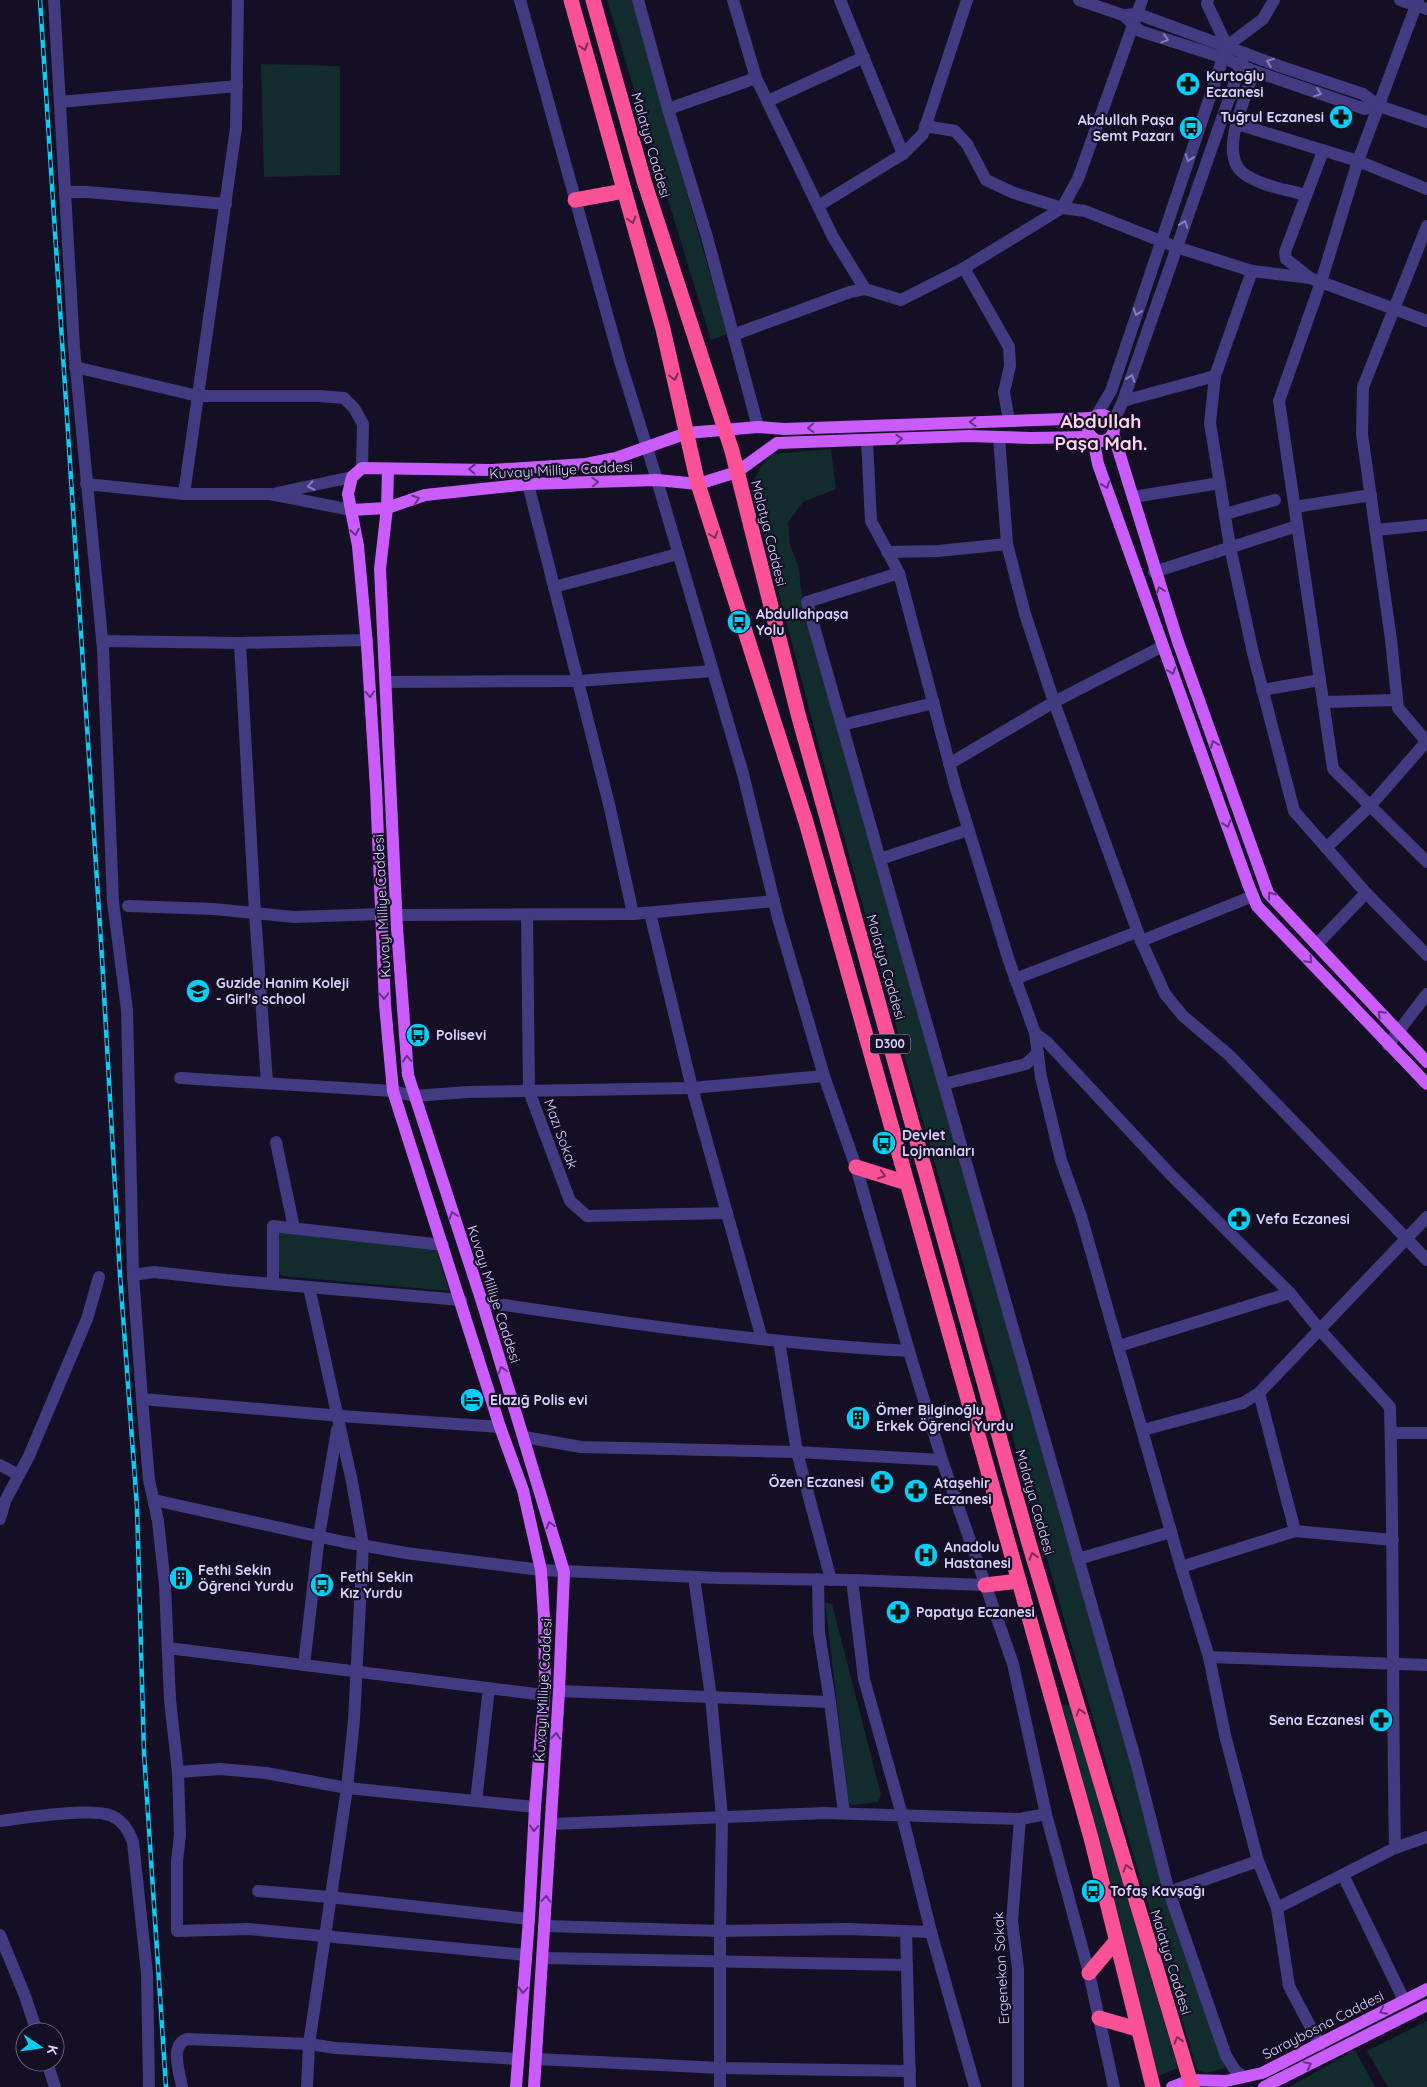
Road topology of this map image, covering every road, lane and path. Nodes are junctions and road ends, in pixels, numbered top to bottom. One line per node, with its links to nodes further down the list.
1 (54, 0): 25 (street)
2 (238, 0): 23 (street)
3 (520, 0): 38 (street)
4 (570, 0): 35 (highway, D300, one-way to 35)
5 (593, 0): 59 (highway, Malatya Caddesi / D300)
6 (638, 0): 27 (street)
7 (733, 0): 22 (street)
8 (840, 0): 19 (street)
9 (968, 0): 30 (street)
10 (1079, 0): 16 (street)
11 (1142, 0): 16 (street)
12 (1208, 0): 17 (street)
13 (1274, 0): 17 (street)
14 (1400, 0): 15 (street)
15 (1420, 5): 26 (street)
16 (1136, 20): 17 (street); 41 (street)
17 (1225, 52): 18 (street); 20 (street); 43 (street, one-way to 43)
18 (1245, 53): 20 (street); 26 (street, one-way to 18)
19 (864, 57): 24 (street); 32 (street)
20 (1240, 65): 21 (street); 44 (street, one-way to 20)
21 (1254, 72): 26 (street, one-way to 26); 29 (street)
22 (756, 78): 24 (street); 27 (street)
23 (237, 86): 25 (street); 39 (street)
24 (768, 101): 40 (street)
25 (60, 102): 36 (street)
26 (1379, 106): 28 (street); 33 (street)
27 (668, 109): 51 (street)
28 (1427, 122)
29 (1237, 124): 31 (street); 37 (street)
30 (925, 126): 32 (street); 41 (street)
31 (1323, 151): 33 (street); 37 (street)
32 (903, 154): 40 (street)
33 (1358, 161): 34 (street); 47 (street)
34 (1427, 189)
35 (624, 191): 38 (highway); 61 (highway, D300, one-way to 61)
36 (65, 192): 39 (street); 52 (street)
37 (1305, 195): 47 (street)
38 (575, 200): 65 (street)
39 (226, 204): 54 (street)
40 (818, 206): 48 (street)
41 (1062, 208): 43 (street); 45 (street)
42 (1427, 226): 49 (street)
43 (1161, 240): 44 (street); 56 (street, one-way to 56)
44 (1176, 247): 46 (street); 55 (street, one-way to 44)
45 (964, 268): 48 (street); 57 (street)
46 (1252, 271): 47 (street); 53 (street)
47 (1315, 280): 49 (street); 80 (street)
48 (865, 289): 51 (street)
49 (1395, 308): 50 (street); 77 (street)
50 (1427, 321)
51 (733, 335): 58 (street)
52 (75, 367): 54 (street); 72 (street)
53 (1215, 376): 55 (street); 71 (street)
54 (198, 396): 66 (street); 75 (street)
55 (1123, 401): 60 (street)
56 (1094, 417): 57 (main road, Kuvayı Milliye Caddesi); 60 (main road); 63 (main road)
57 (1010, 421): 58 (main road, Kuvayı Milliye Caddesi, one-way to 58)
58 (758, 427): 59 (main road, Kuvayı Milliye Caddesi)
59 (726, 428): 61 (main road, Kuvayı Milliye Caddesi); 68 (highway, Malatya Caddesi / D300)
60 (1113, 428): 63 (main road); 78 (main road)
61 (687, 433): 65 (main road, Kuvayı Milliye Caddesi); 74 (highway, D300)
62 (999, 437): 63 (main road, Kuvayı Milliye Caddesi); 64 (main road, Kuvayı Milliye Caddesi, one-way to 62); 87 (street)
63 (1092, 437): 97 (main road, one-way to 97)
64 (867, 440): 68 (main road, Kuvayı Milliye Caddesi); 89 (street)
65 (646, 448): 67 (main road, Kuvayı Milliye Caddesi, one-way to 67); 70 (street)
66 (362, 468): 67 (main road, Kuvayı Milliye Caddesi); 69 (main road)
67 (388, 468): 81 (main road, Kuvayı Milliye Caddesi)
68 (737, 472): 74 (main road, Kuvayı Milliye Caddesi); 250 (highway, Malatya Caddesi / D300, one-way to 68)
69 (352, 477): 76 (street, one-way to 76); 82 (main road, Kuvayı Milliye Caddesi)
70 (657, 480): 73 (main road, Kuvayı Milliye Caddesi, one-way to 70); 74 (main road, Kuvayı Milliye Caddesi); 90 (street)
71 (1220, 483): 78 (street); 83 (street)
72 (86, 484): 75 (street); 95 (street)
73 (528, 484): 81 (main road, Kuvayı Milliye Caddesi, one-way to 73); 93 (street)
74 (698, 484): 146 (highway, D300, one-way to 146)
75 (184, 494): 76 (street)
76 (270, 494): 82 (street)
77 (1371, 495): 80 (street); 86 (street)
78 (1133, 497): 91 (main road)
79 (1275, 500): 83 (street)
80 (1295, 507): 85 (street)
81 (387, 508): 82 (main road, Kuvayı Milliye Caddesi); 101 (main road, Kuvayı Milliye Caddesi)
82 (351, 510): 94 (main road, Kuvayı Milliye Caddesi, one-way to 94)
83 (1225, 514): 88 (street)
84 (1427, 525): 86 (street)
85 (1297, 526): 88 (street); 99 (street)
86 (1376, 530): 103 (street)
87 (1007, 544): 89 (street); 104 (street)
88 (1230, 547): 91 (street); 102 (street)
89 (887, 552): 92 (street)
90 (678, 554): 93 (street); 98 (street)
91 (1154, 572): 126 (main road, one-way to 91)
92 (899, 573): 106 (street); 107 (street)
93 (554, 587): 100 (street)
94 (366, 640): 96 (street); 121 (main road, Kuvayı Milliye Caddesi, one-way to 121)
95 (102, 641): 96 (street); 153 (street)
96 (240, 643): 119 (street)
97 (1162, 646): 104 (street); 116 (main road, one-way to 116)
98 (713, 670): 100 (street); 117 (street)
99 (1320, 680): 102 (street); 105 (street)
100 (578, 681): 101 (street); 122 (street)
101 (386, 682): 124 (main road, Kuvayı Milliye Caddesi)
102 (1262, 690): 112 (street)
103 (1397, 700): 105 (street); 108 (street)
104 (1054, 702): 109 (street); 125 (street)
105 (1323, 702): 110 (street)
106 (934, 703): 107 (street); 109 (street)
107 (842, 726): 113 (street)
108 (1425, 747): 110 (street)
109 (949, 764): 111 (street)
110 (1370, 806): 112 (street); 114 (street)
111 (968, 830): 113 (street); 128 (street)
112 (1326, 848): 115 (street)
113 (880, 859): 138 (street)
114 (1427, 862)
115 (1366, 893): 126 (street); 127 (street)
116 (1253, 896): 125 (street); 132 (main road, one-way to 132)
117 (774, 901): 120 (street); 135 (street)
118 (128, 906): 119 (street)
119 (254, 913): 121 (street); 137 (street)
120 (650, 913): 122 (street); 140 (street)
121 (381, 914): 142 (main road, Kuvayı Milliye Caddesi, one-way to 142)
122 (633, 914): 123 (street)
123 (527, 915): 124 (street); 141 (street, Mazı Sokak)
124 (397, 916): 143 (main road, Kuvayı Milliye Caddesi, one-way to 124)
125 (1139, 937): 128 (street); 150 (street)
126 (1316, 945): 130 (main road, one-way to 126)
127 (1427, 955)
128 (1015, 978): 131 (street)
129 (1427, 994): 130 (street)
130 (1398, 1032): 132 (street); 134 (main road)
131 (1035, 1033): 133 (street); 157 (street)
132 (1388, 1045): 139 (main road)
133 (1038, 1053): 138 (street); 163 (street)
134 (1427, 1062)
135 (824, 1076): 140 (street); 145 (street)
136 (180, 1078): 137 (street)
137 (267, 1083): 142 (street)
138 (944, 1084): 184 (street)
139 (1427, 1084)
140 (692, 1088): 141 (street); 147 (street)
141 (529, 1090): 143 (street); 147 (street, Mazı Sokak)
142 (393, 1091): 143 (street); 151 (main road, Kuvayı Milliye Caddesi)
143 (414, 1096): 159 (main road, Kuvayı Milliye Caddesi, one-way to 143)
144 (276, 1142): 149 (street)
145 (856, 1167): 146 (highway, one-way to 146); 164 (street)
146 (908, 1183): 191 (highway, D300)
147 (727, 1213): 161 (street)
148 (1427, 1216): 150 (street)
149 (294, 1228): 151 (street); 155 (street)
150 (1406, 1239): 152 (street); 160 (street)
151 (443, 1245): 158 (main road, Kuvayı Milliye Caddesi)
152 (1427, 1260)
153 (133, 1275): 155 (street); 166 (street)
154 (99, 1277): 176 (street)
155 (273, 1284): 156 (street)
156 (309, 1287): 158 (street); 167 (street)
157 (1290, 1293): 160 (street); 163 (street)
158 (461, 1300): 168 (main road, Kuvayı Milliye Caddesi)
159 (483, 1305): 161 (street); 172 (main road, Kuvayı Milliye Caddesi, one-way to 159)
160 (1320, 1330): 165 (street); 171 (street)
161 (762, 1339): 162 (street)
162 (779, 1341): 164 (street); 173 (street)
163 (1119, 1346): 169 (street)
164 (910, 1351): 174 (street)
165 (1258, 1393): 169 (street); 179 (street)
166 (142, 1399): 167 (street); 177 (street)
167 (338, 1419): 168 (street); 181 (street); 183 (street)
168 (500, 1427): 186 (main road, Kuvayı Milliye Caddesi)
169 (1142, 1430): 180 (street)
170 (1427, 1432): 171 (street)
171 (1391, 1433): 182 (street)
172 (524, 1437): 173 (street); 187 (main road, Kuvayı Milliye Caddesi, one-way to 172)
173 (797, 1452): 174 (street); 189 (street)
174 (942, 1460): 192 (street)
175 (0, 1465): 176 (street)
176 (19, 1474): 178 (street)
177 (154, 1500): 181 (street); 193 (street)
178 (0, 1518)
179 (1295, 1531): 182 (street); 185 (street)
180 (1171, 1532): 184 (street); 185 (street)
181 (319, 1536): 183 (street); 196 (street)
182 (1393, 1540): 195 (street)
183 (363, 1545): 186 (street); 198 (street)
184 (1078, 1558): 220 (street)
185 (1180, 1566): 194 (street)
186 (541, 1570): 187 (street); 201 (main road, Kuvayı Milliye Caddesi)
187 (564, 1572): 188 (street); 200 (main road, Kuvayı Milliye Caddesi)
188 (694, 1577): 189 (street); 202 (street)
189 (825, 1580): 190 (street); 203 (street)
190 (852, 1580): 192 (street); 210 (street)
191 (1019, 1581): 192 (highway); 230 (highway, D300)
192 (985, 1584): 209 (street)
193 (168, 1648): 196 (street); 204 (street)
194 (1209, 1657): 195 (street); 217 (street)
195 (1392, 1663): 197 (street); 216 (street)
196 (304, 1665): 198 (street)
197 (1427, 1665)
198 (356, 1672): 199 (street); 205 (street)
199 (489, 1688): 201 (street); 206 (street)
200 (559, 1691): 202 (street); 214 (main road, Kuvayı Milliye Caddesi, one-way to 200)
201 (544, 1695): 207 (main road, Kuvayı Milliye Caddesi)
202 (711, 1697): 203 (street); 211 (street)
203 (830, 1702): 208 (street)
204 (178, 1772): 205 (street); 229 (street)
205 (347, 1788): 206 (street); 221 (street)
206 (476, 1801): 207 (street)
207 (535, 1807): 223 (main road, Kuvayı Milliye Caddesi, one-way to 223)
208 (844, 1813): 210 (street); 211 (street)
209 (1046, 1814): 212 (street); 235 (street)
210 (902, 1815): 212 (street); 227 (street)
211 (722, 1817): 214 (street); 225 (street)
212 (1020, 1819): 260 (street, Ergenekon Sokak)
213 (0, 1821): 252 (street)
214 (551, 1824): 224 (main road, Kuvayı Milliye Caddesi, one-way to 214)
215 (1427, 1837): 216 (street)
216 (1395, 1848): 218 (street)
217 (1258, 1861): 220 (street); 222 (street)
218 (1343, 1875): 222 (street); 237 (street)
219 (258, 1891): 221 (street)
220 (1170, 1892): 249 (street)
221 (330, 1897): 223 (street); 229 (street)
222 (1277, 1908): 243 (street)
223 (529, 1919): 231 (main road, Kuvayı Milliye Caddesi)
224 (544, 1926): 225 (street); 232 (main road, Kuvayı Milliye Caddesi)
225 (720, 1931): 226 (street); 233 (street)
226 (906, 1931): 227 (street); 234 (street)
227 (931, 1932): 259 (street)
228 (0, 1934): 240 (street)
229 (324, 1934): 231 (street); 242 (street)
230 (1116, 1940): 235 (highway); 241 (highway, D300)
231 (526, 1955): 244 (main road, Kuvayı Milliye Caddesi, one-way to 244)
232 (542, 1958): 233 (street); 245 (main road, Kuvayı Milliye Caddesi)
233 (720, 1962): 234 (street); 246 (street)
234 (907, 1965): 247 (street)
235 (1089, 1974): 239 (street)
236 (1427, 1989): 237 (main road, Saraybosna Caddesi)
237 (1404, 2000): 243 (main road, Saraybosna Caddesi, one-way to 243)
238 (1427, 2005): 264 (main road, Saraybosna Caddesi, one-way to 238)
239 (1099, 2018): 241 (highway); 261 (street)
240 (35, 2022)
241 (1137, 2029): 262 (highway, D300)
242 (309, 2044): 244 (street); 253 (street); 254 (street)
243 (1320, 2045): 249 (main road, Saraybosna Caddesi)
244 (518, 2059): 255 (main road, Kuvayı Milliye Caddesi)
245 (536, 2059): 246 (street); 256 (main road, Kuvayı Milliye Caddesi)
246 (720, 2068): 247 (street); 257 (street)
247 (910, 2071): 258 (street)
248 (50, 2072): 251 (street)
249 (1242, 2077): 250 (main road, Saraybosna Caddesi)
250 (1191, 2084): 263 (main road, Saraybosna Caddesi)
251 (55, 2087)
252 (149, 2087)
253 (182, 2087)
254 (306, 2087)
255 (516, 2087)
256 (534, 2087)
257 (720, 2087)
258 (910, 2087)
259 (975, 2087)
260 (1018, 2087)
261 (1114, 2087)
262 (1152, 2087)
263 (1172, 2087)
264 (1264, 2087)

